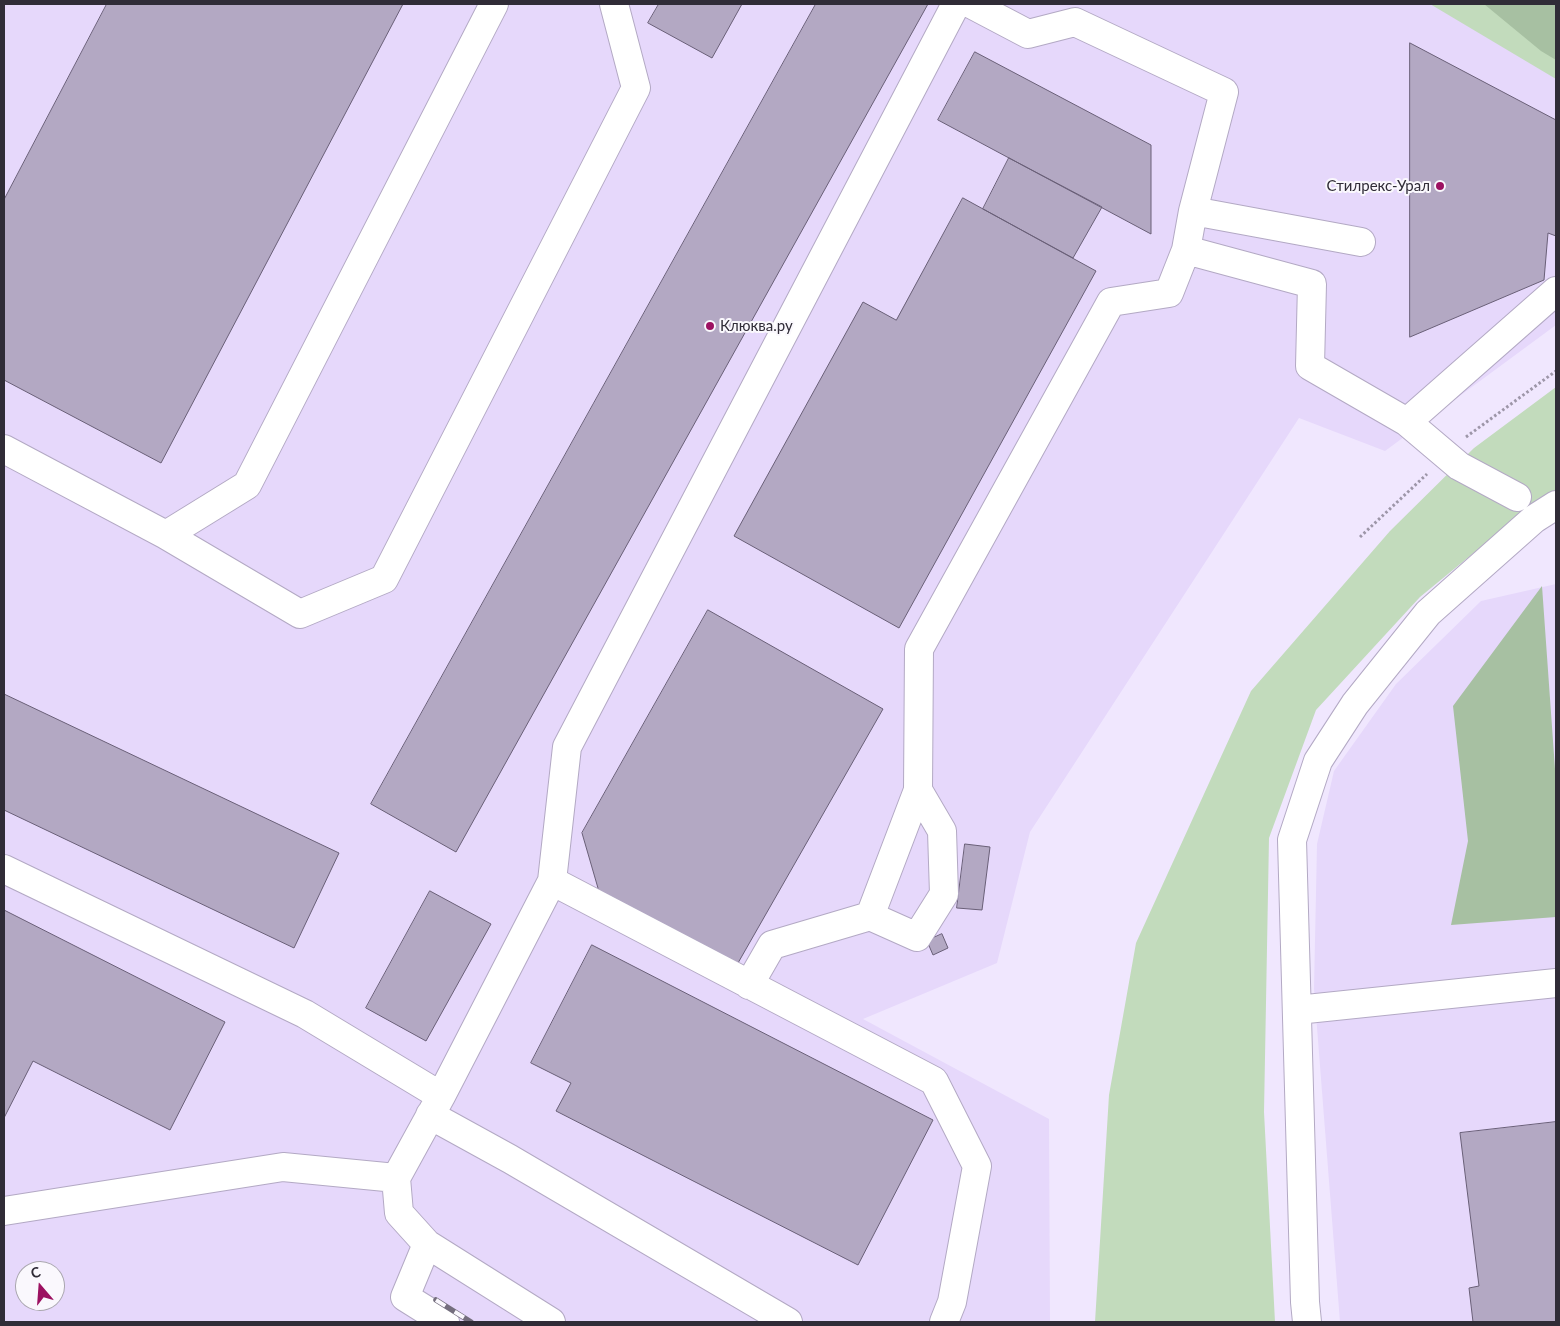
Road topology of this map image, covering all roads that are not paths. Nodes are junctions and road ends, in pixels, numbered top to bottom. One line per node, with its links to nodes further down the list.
1 (494, 4): 13 (street)
2 (614, 4): 13 (street)
3 (956, 4): 16 (street)
4 (971, 4): 5 (street)
5 (1193, 211): 6 (street); 7 (street)
6 (1361, 242)
7 (1186, 250): 9 (street); 14 (street)
8 (1556, 291): 9 (street)
9 (1408, 422): 11 (street)
10 (4, 449): 13 (street)
11 (1517, 497)
12 (1556, 505): 20 (street)
13 (166, 535)
14 (918, 790): 17 (street); 17 (street)
15 (4, 869): 21 (street)
16 (552, 881): 19 (street); 21 (street)
17 (870, 916): 19 (street)
18 (1556, 983): 20 (street)
19 (749, 985): 28 (street)
20 (1297, 1010): 29 (street)
21 (435, 1106): 22 (street); 27 (street)
22 (396, 1178): 23 (street); 24 (street)
23 (4, 1211)
24 (427, 1244): 25 (street); 26 (street)
25 (445, 1322)
26 (551, 1322)
27 (788, 1322)
28 (944, 1322)
29 (1307, 1322)

